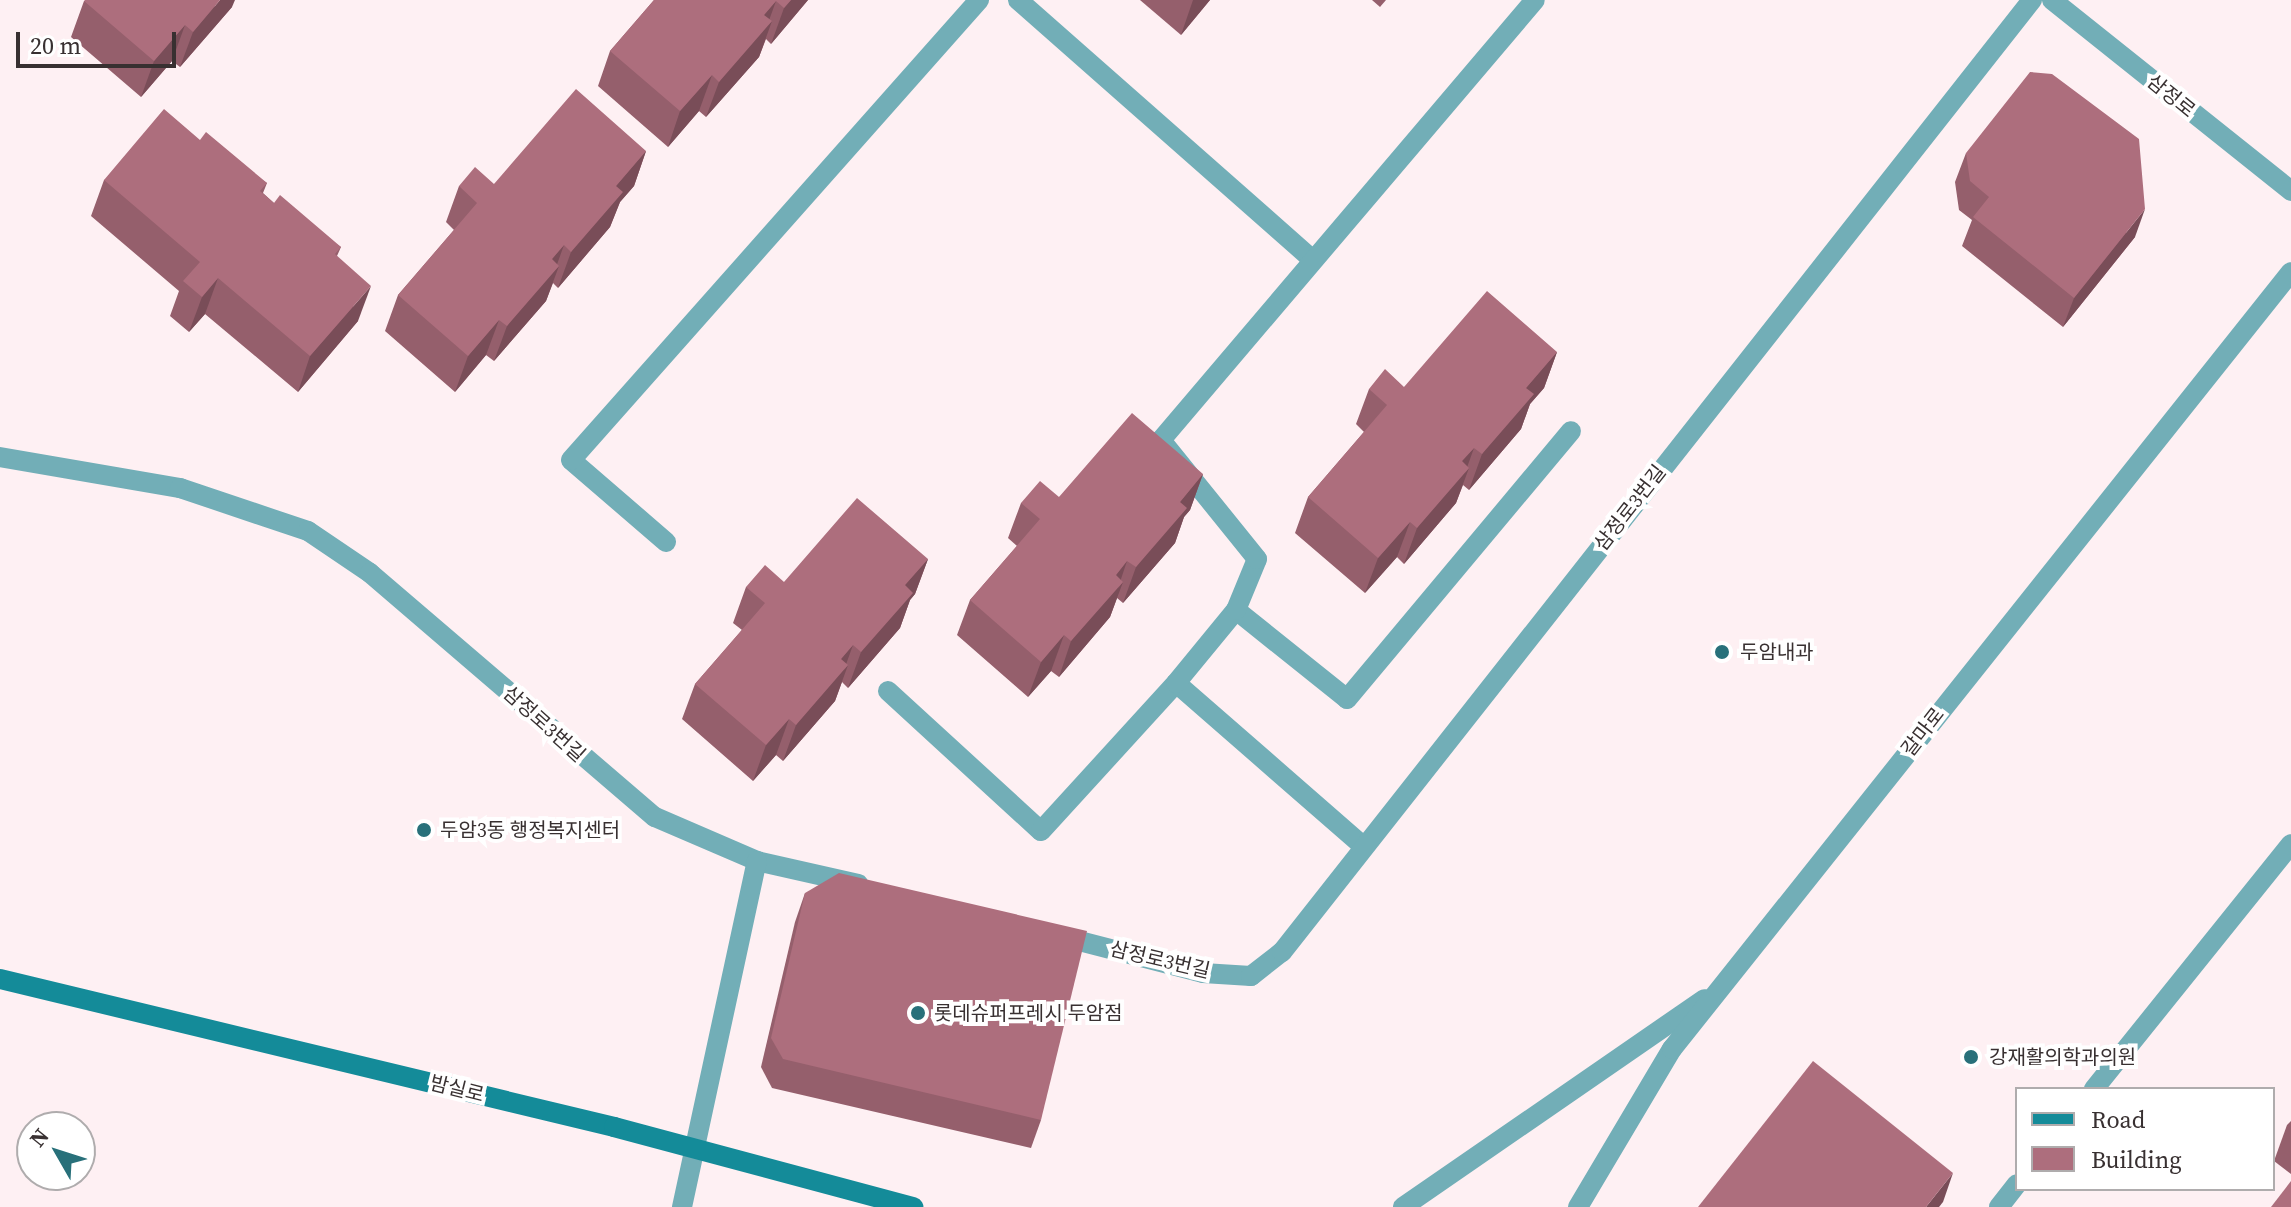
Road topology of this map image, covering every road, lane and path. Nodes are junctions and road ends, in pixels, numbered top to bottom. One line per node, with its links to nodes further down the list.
1 (979, 0): 11 (street)
2 (1018, 0): 7 (street)
3 (1535, 0): 7 (street)
4 (2032, 0): 16 (street, 삼정로3번길)
5 (2052, 0): 6 (street, 삼정로)
6 (2291, 191)
7 (1313, 260): 12 (street)
8 (2291, 272): 21 (street, 갈마로)
9 (1571, 431): 12 (street)
10 (0, 457): 17 (street, 삼정로3번길)
11 (666, 542)
12 (1236, 610): 13 (street)
13 (1176, 683): 14 (street); 16 (street)
14 (888, 691)
15 (2291, 844): 22 (street)
16 (1363, 846): 19 (street, 삼정로3번길)
17 (757, 861): 18 (street, 삼정로3번길); 23 (street)
18 (887, 892)
19 (1037, 930)
20 (0, 979): 23 (main road, 밤실로)
21 (1720, 988): 27 (street); 28 (street, 갈마로)
22 (2096, 1087)
23 (696, 1148): 25 (street); 26 (main road, 밤실로)
24 (2015, 1187): 29 (street)
25 (682, 1207)
26 (913, 1207)
27 (1403, 1207)
28 (1578, 1207)
29 (1999, 1207)

